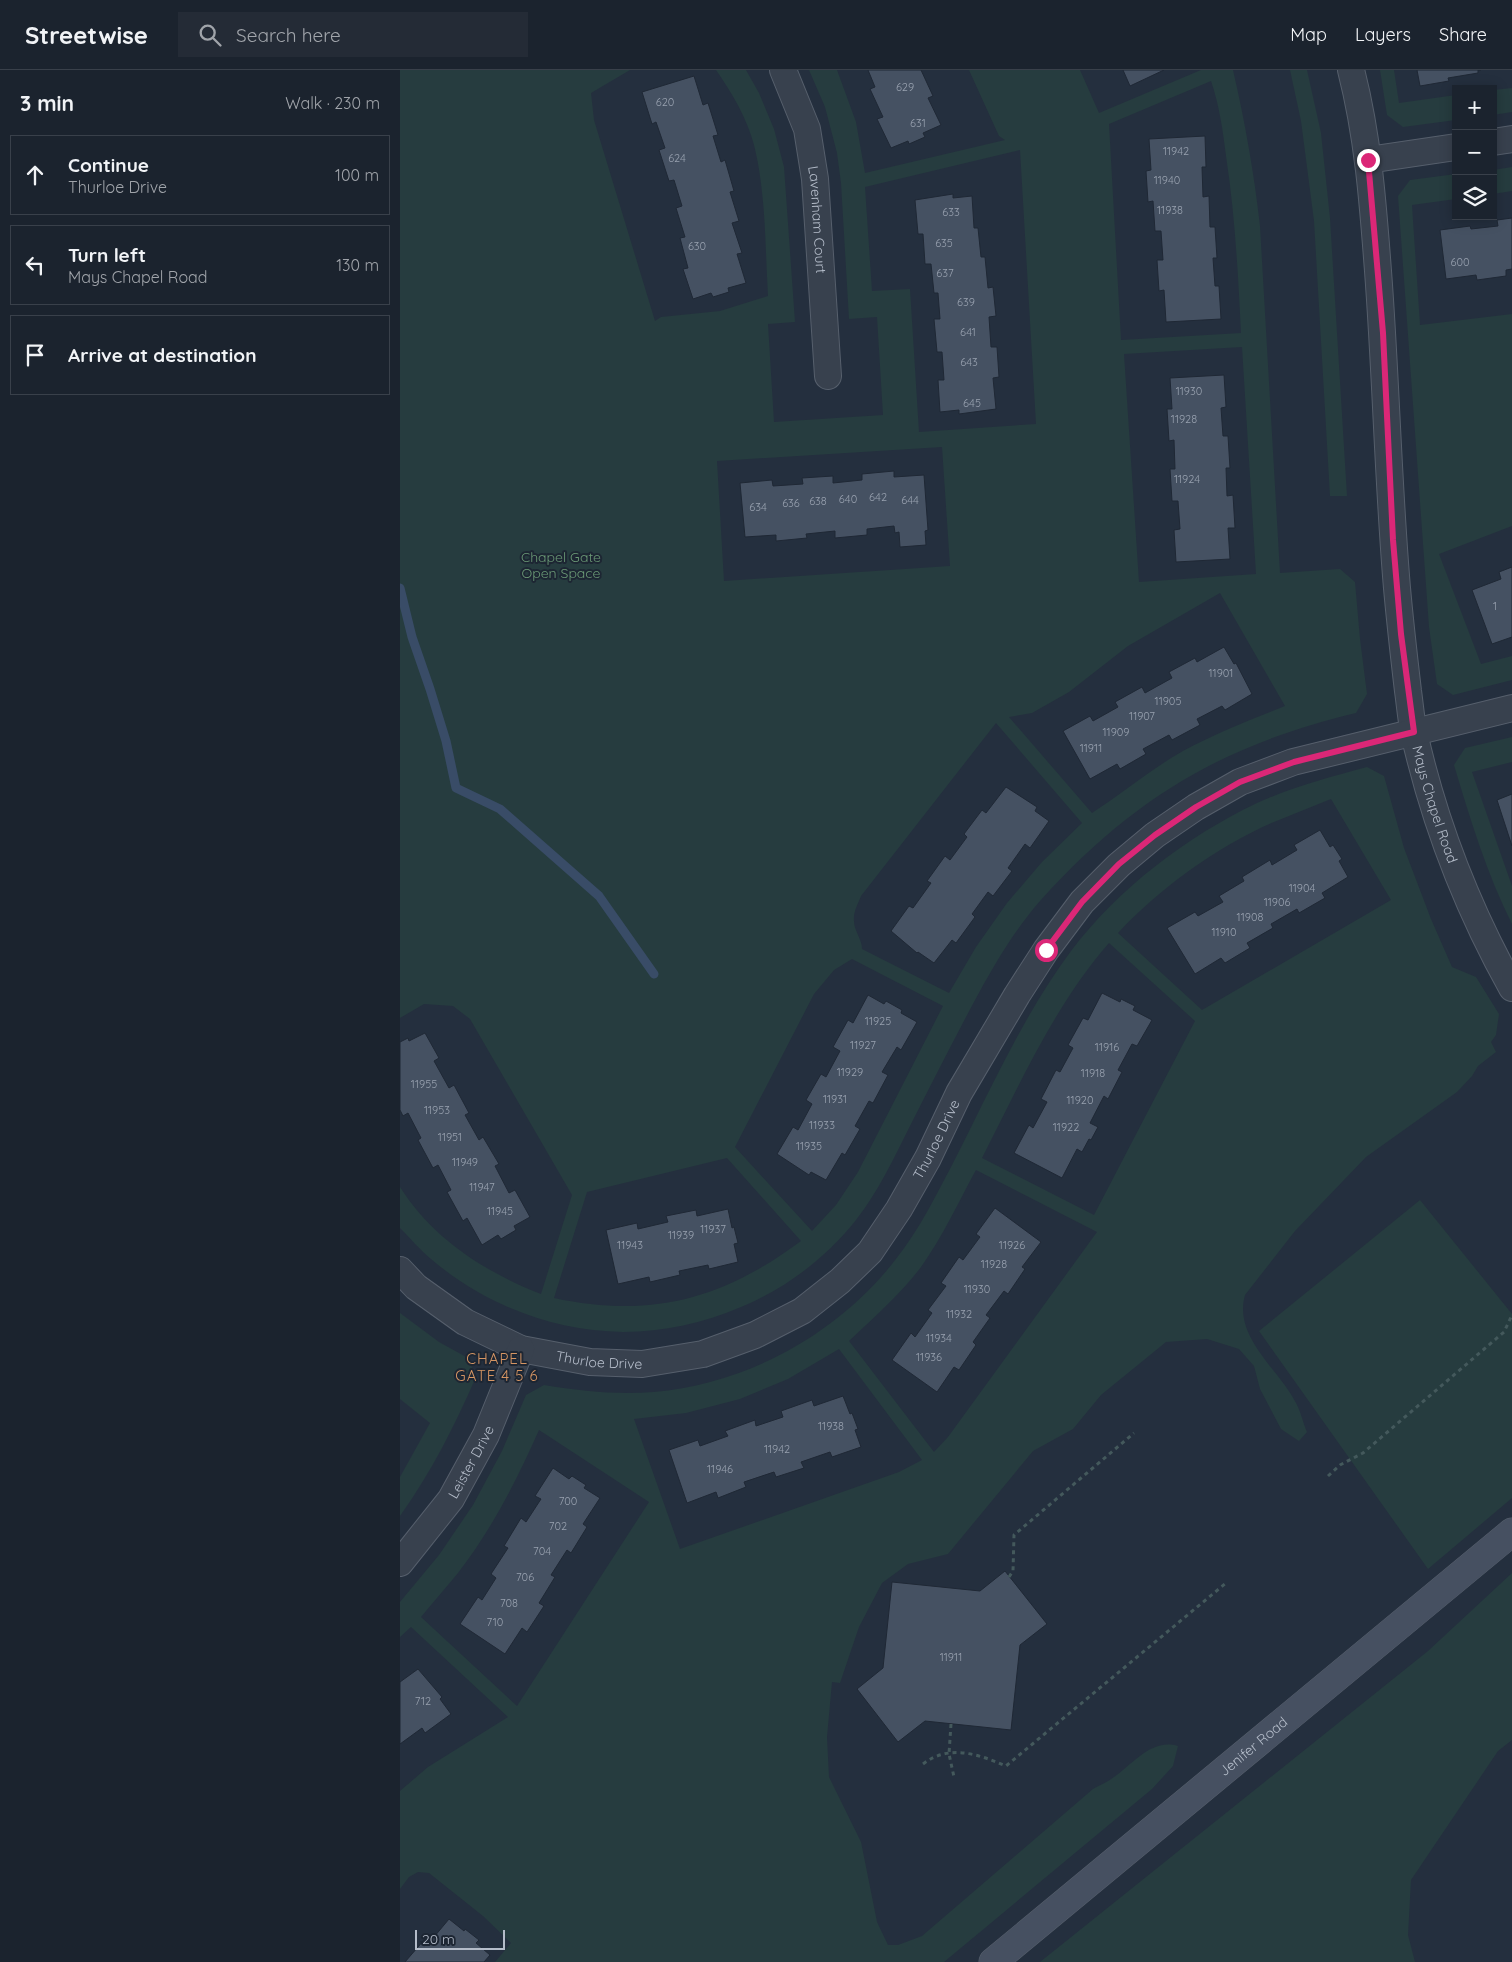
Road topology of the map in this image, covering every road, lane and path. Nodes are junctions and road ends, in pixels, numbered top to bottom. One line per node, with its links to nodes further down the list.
1 (783, 70): 7 (street, Lavenham Court)
2 (1351, 70): 6 (street, Mays Chapel Road)
3 (1512, 139): 4 (street)
4 (1497, 141)
5 (1452, 148): 6 (street)
6 (1368, 160): 9 (street, Mays Chapel Road)
7 (828, 376)
8 (1512, 708): 9 (street, Thurloe Drive)
9 (1414, 732): 10 (street, Mays Chapel Road); 13 (street, Thurloe Drive)
10 (1512, 988)
11 (400, 1270): 13 (street, Thurloe Drive)
12 (1512, 1316): 15 (path)
13 (521, 1348): 17 (street, Leister Drive)
14 (1134, 1432): 18 (path)
15 (1328, 1476)
16 (1512, 1532): 24 (street, Jenifer Road)
17 (400, 1562)
18 (1009, 1577)
19 (1226, 1583): 21 (path)
20 (951, 1724): 21 (path)
21 (949, 1754): 22 (path); 23 (path)
22 (923, 1764)
23 (954, 1776)
24 (993, 1962)

